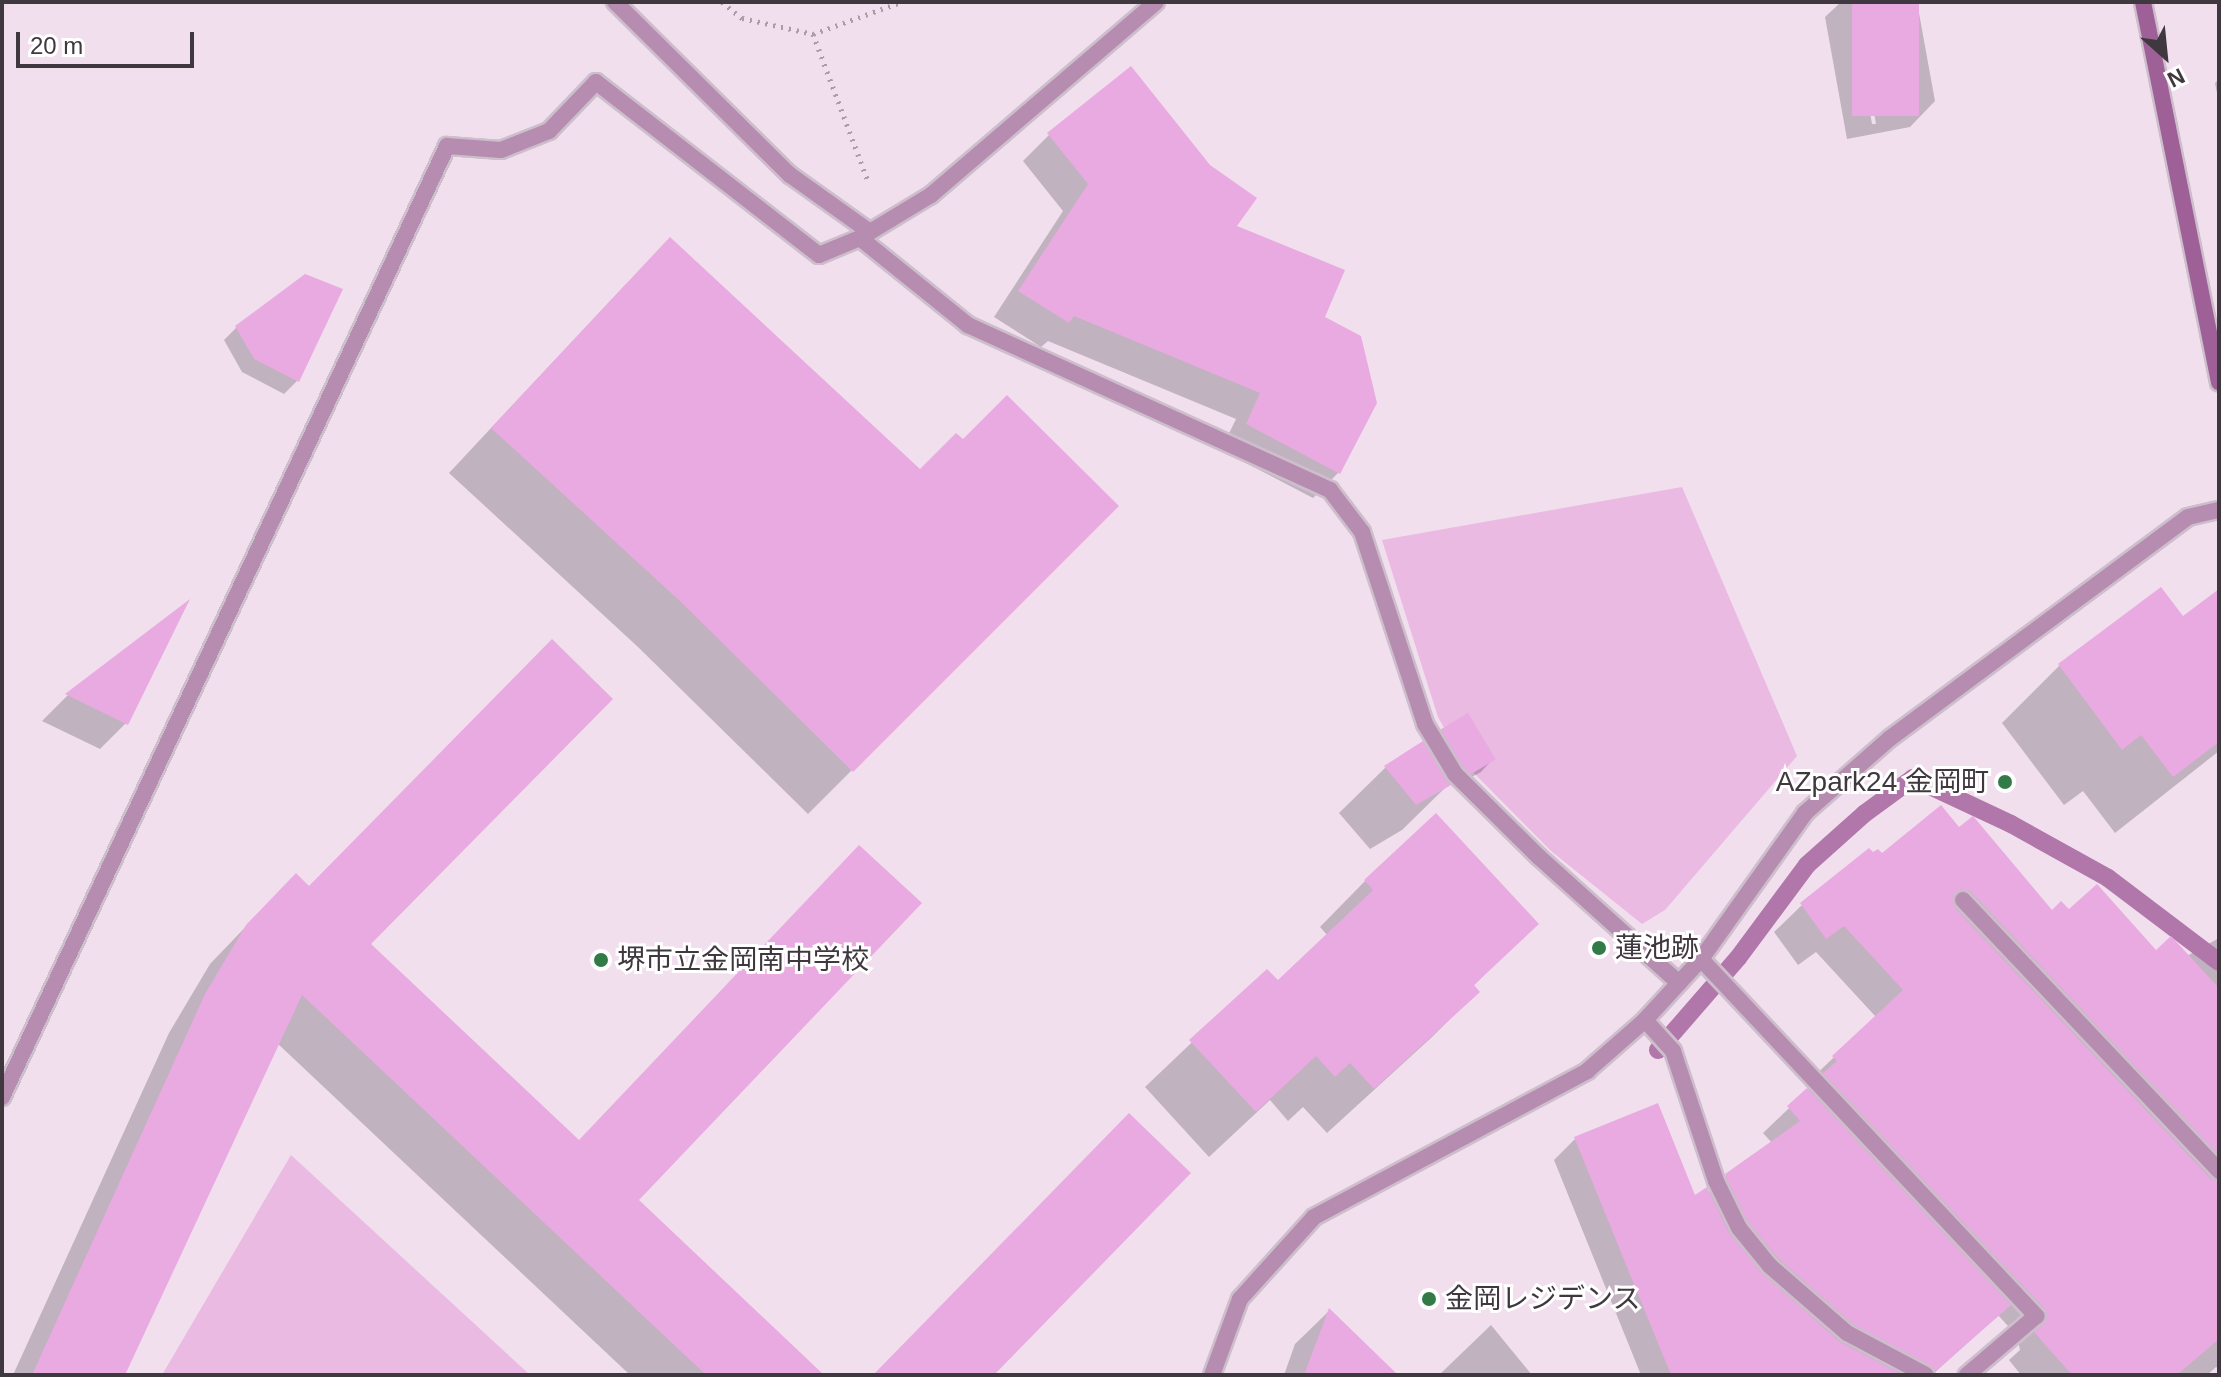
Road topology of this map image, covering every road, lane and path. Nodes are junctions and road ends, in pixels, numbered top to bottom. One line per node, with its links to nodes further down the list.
1 (615, 2): 7 (street)
2 (722, 2): 6 (path)
3 (901, 2): 6 (path)
4 (1156, 2): 7 (street)
5 (2143, 2): 8 (main road)
6 (813, 34): 7 (path)
7 (871, 231): 12 (street); 14 (street)
8 (2219, 382)
9 (2219, 510): 11 (street)
10 (1963, 900): 15 (street)
11 (1703, 961): 12 (street); 18 (street)
12 (1679, 983): 13 (street)
13 (1647, 1022): 16 (street); 17 (street)
14 (2, 1097)
15 (2219, 1171)
16 (1212, 1375)
17 (1926, 1375)
18 (1967, 1375)

